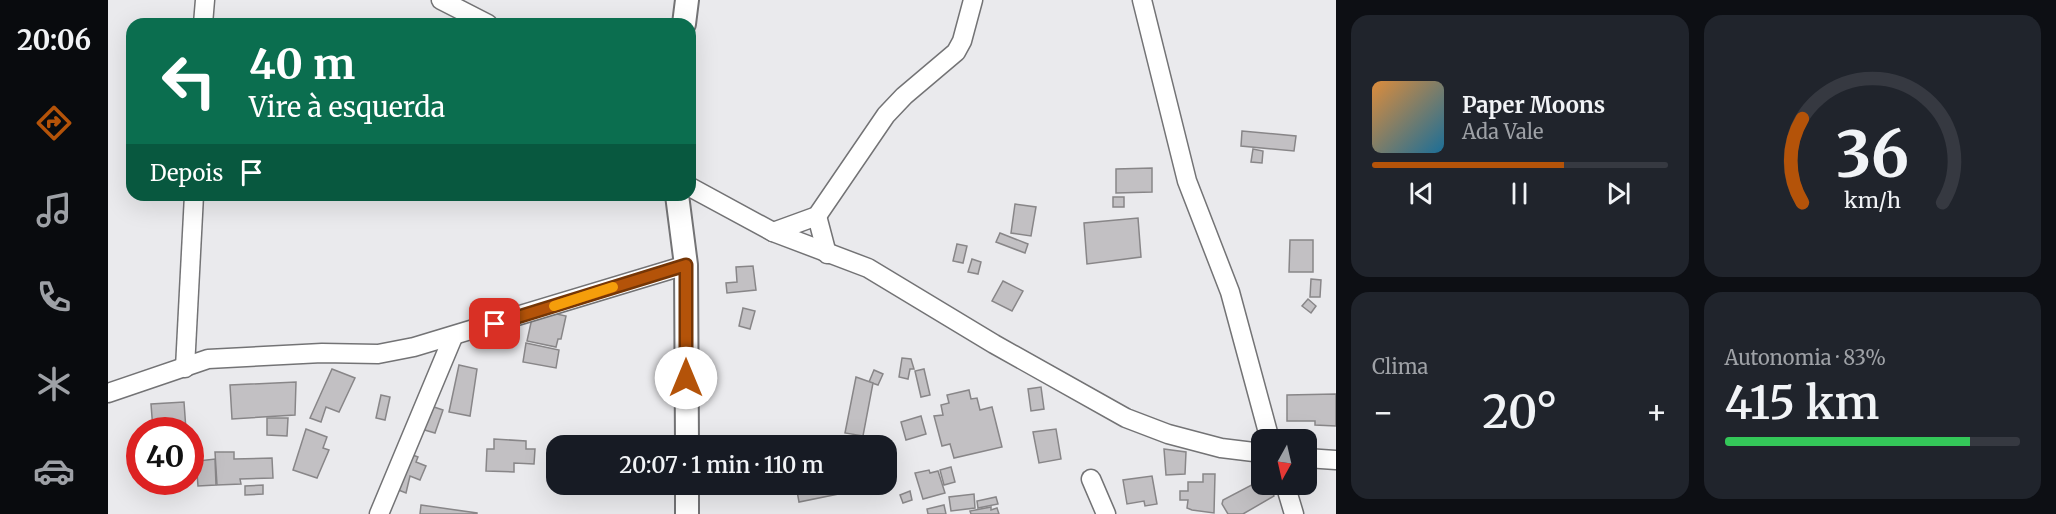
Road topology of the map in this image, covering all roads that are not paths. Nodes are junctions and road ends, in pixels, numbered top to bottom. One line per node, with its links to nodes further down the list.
1 (205, 0): 6 (street)
2 (441, 0): 7 (street)
3 (687, 0): 8 (street)
4 (973, 0): 12 (street)
5 (1142, 0): 19 (street)
6 (204, 18)
7 (476, 18)
8 (685, 18)
9 (696, 190): 13 (street)
10 (194, 201): 17 (street)
11 (678, 201): 15 (street)
12 (817, 216): 13 (street); 14 (street)
13 (773, 232): 14 (street)
14 (827, 254): 21 (street)
15 (686, 265): 16 (street); 20 (street)
16 (453, 337): 17 (street); 27 (street)
17 (185, 368): 18 (street)
18 (108, 393)
19 (1267, 429)
20 (687, 435)
21 (1251, 452)
22 (1317, 459): 23 (street)
23 (1336, 460)
24 (1091, 479): 29 (street)
25 (687, 495): 28 (street)
26 (1288, 495): 30 (street)
27 (379, 514)
28 (687, 514)
29 (1106, 514)
30 (1294, 514)

